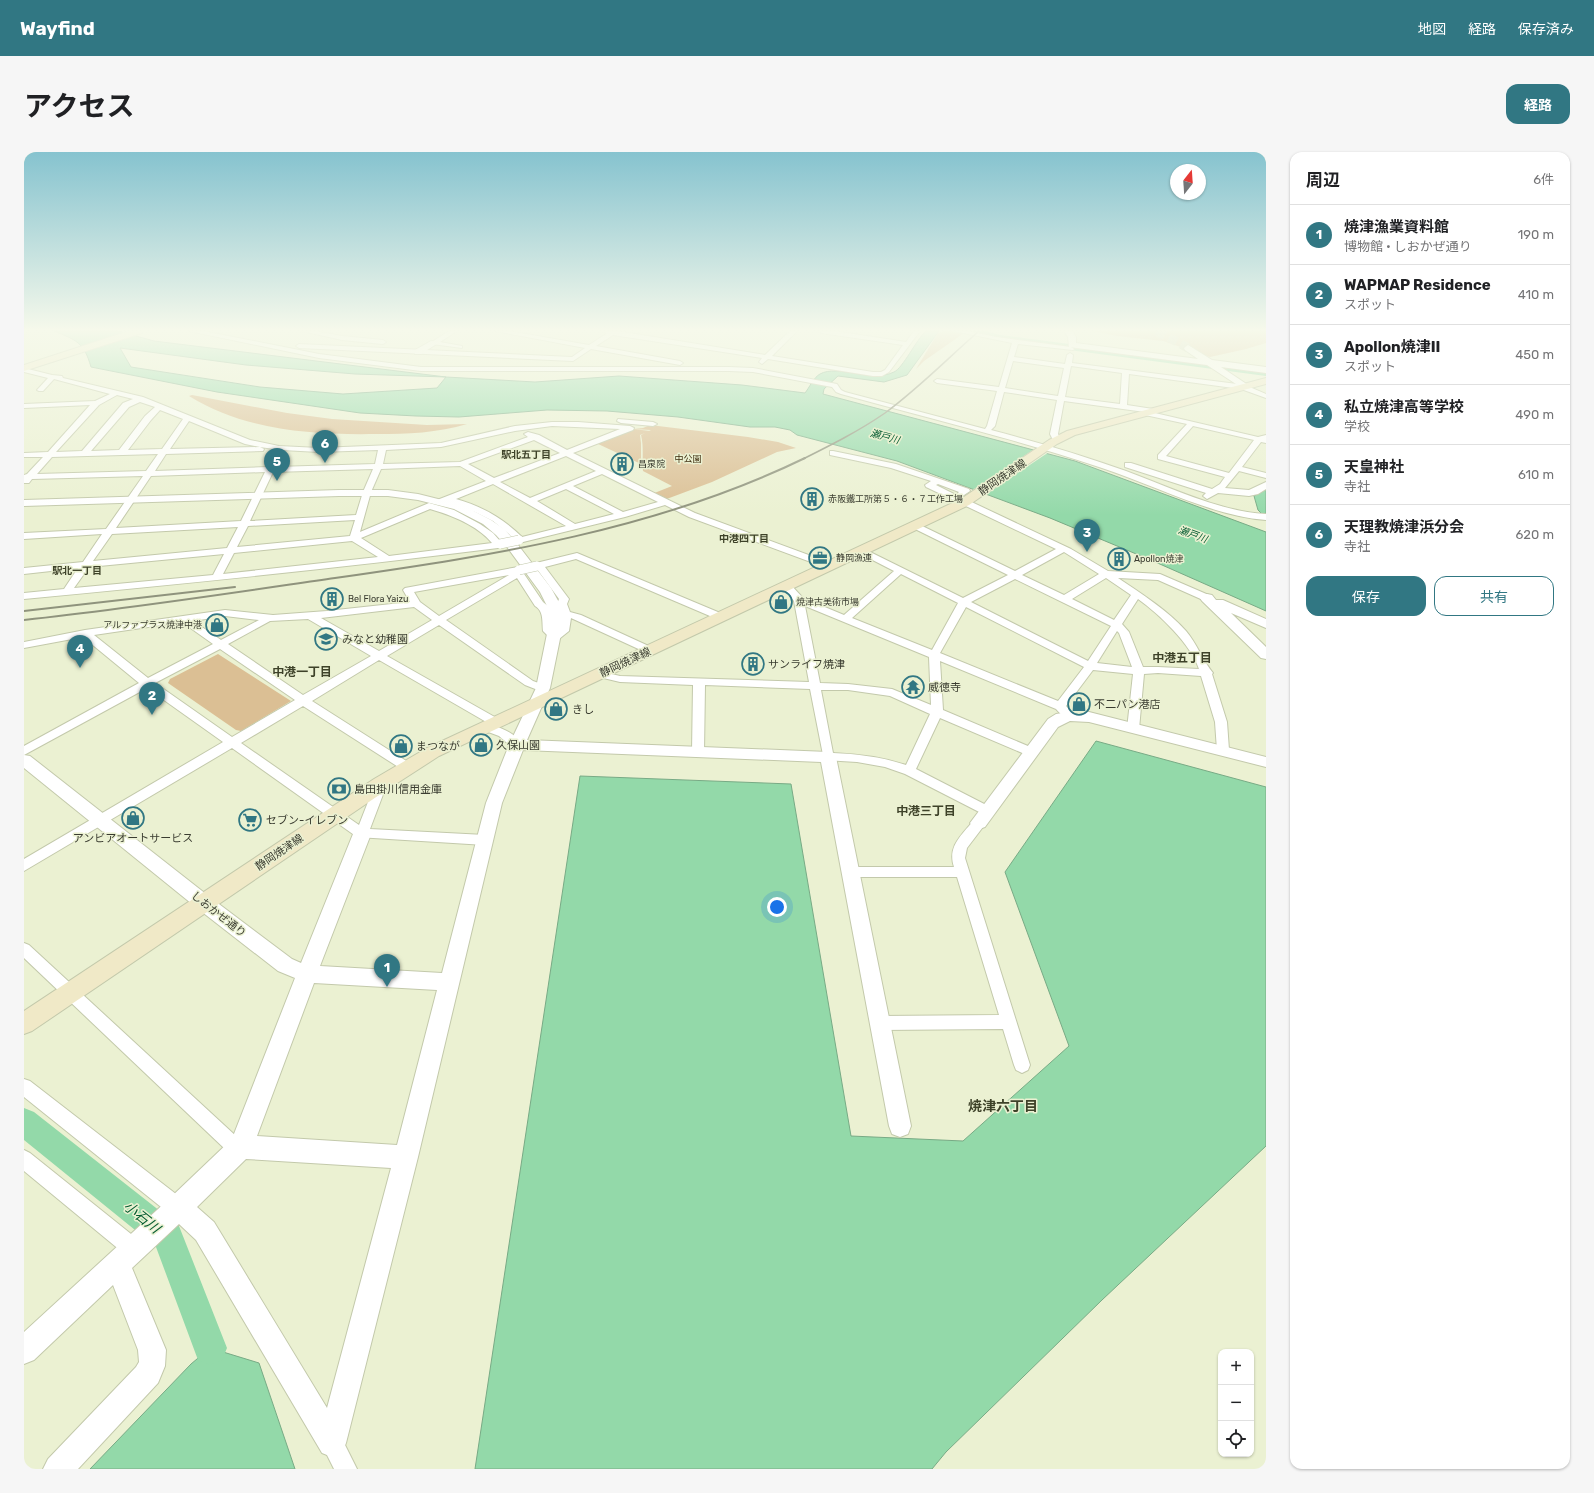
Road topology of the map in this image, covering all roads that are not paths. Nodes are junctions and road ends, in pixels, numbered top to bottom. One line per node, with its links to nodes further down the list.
1 (138, 392): 23 (street)
2 (841, 392): 20 (street)
3 (1000, 392): 20 (street)
4 (1020, 392): 9 (street)
5 (1063, 392): 9 (street)
6 (1124, 392): 13 (street)
7 (1224, 392): 15 (main road, 静岡焼津線)
8 (117, 393): 10 (street); 11 (street)
9 (1062, 398): 13 (street); 24 (street)
10 (140, 399): 12 (street); 29 (street)
11 (96, 403): 14 (street); 32 (street)
12 (159, 407): 16 (street); 28 (street)
13 (1123, 407): 15 (street)
14 (29, 408)
15 (1151, 412): 17 (street); 24 (main road, 静岡焼津線)
16 (187, 418): 26 (street); 27 (street)
17 (1192, 423): 22 (street); 40 (street)
18 (654, 424): 23 (street)
19 (517, 429): 21 (street); 25 (street); 30 (street)
20 (986, 432): 24 (street)
21 (536, 437): 30 (street); 34 (street)
22 (1264, 439): 36 (street)
23 (327, 443): 26 (street)
24 (1049, 444): 46 (street); 49 (main road, 静岡焼津線); 53 (street)
25 (383, 446): 26 (street); 35 (street)
26 (279, 448): 27 (street); 37 (street)
27 (164, 451): 28 (street); 39 (street)
28 (122, 452): 29 (street)
29 (85, 453): 32 (street)
30 (566, 453): 38 (street); 43 (street)
31 (833, 453): 49 (street)
32 (50, 454): 33 (street); 42 (street)
33 (24, 455)
34 (461, 464): 35 (street); 43 (street)
35 (378, 467): 37 (street); 47 (street)
36 (1236, 468): 40 (street); 41 (street)
37 (271, 470): 39 (street); 48 (street)
38 (602, 471): 45 (street); 54 (street)
39 (149, 474): 42 (street); 50 (street)
40 (1230, 476): 46 (street)
41 (1266, 476)
42 (26, 479)
43 (494, 482): 51 (street); 52 (street)
44 (1266, 485): 46 (street)
45 (567, 486): 52 (street); 56 (street)
46 (1215, 491): 53 (street)
47 (368, 492): 48 (street); 51 (street); 57 (street)
48 (259, 494): 50 (street); 59 (street)
49 (965, 498): 60 (main road, 静岡焼津線); 67 (street)
50 (131, 499): 55 (street); 62 (street)
51 (444, 500): 65 (street); 99 (street)
52 (530, 501): 61 (street)
53 (1201, 501): 58 (street)
54 (666, 502): 56 (street); 73 (street)
55 (24, 503)
56 (622, 515): 61 (street)
57 (360, 517): 59 (street); 64 (street)
58 (1264, 517)
59 (246, 523): 62 (street); 68 (street)
60 (916, 526): 69 (main road, 静岡焼津線); 78 (street)
61 (574, 527): 65 (street)
62 (108, 531): 63 (street); 71 (street)
63 (24, 536)
64 (354, 538): 66 (street); 68 (street); 70 (street)
65 (519, 540): 66 (street, bridge)
66 (499, 544): 70 (street)
67 (1063, 549): 77 (street); 78 (street)
68 (230, 551): 71 (street); 79 (street)
69 (862, 551): 73 (main road, 静岡焼津線); 75 (street)
70 (387, 559): 79 (street)
71 (85, 565): 76 (street); 81 (street)
72 (538, 565): 74 (street, bridge); 89 (street); 91 (street)
73 (830, 566): 80 (main road, 静岡焼津線)
74 (518, 570): 88 (street); 95 (street); 99 (street)
75 (900, 570): 87 (street); 94 (street)
76 (24, 571)
77 (1106, 574): 82 (street); 84 (street); 85 (street)
78 (1014, 575): 85 (street); 87 (street)
79 (216, 578): 81 (street)
80 (787, 586): 86 (street); 91 (main road, 静岡焼津線)
81 (67, 592): 83 (street)
82 (1136, 594): 97 (street); 108 (street)
83 (24, 596)
84 (1207, 598): 96 (street); 104 (street)
85 (1064, 599): 97 (street)
86 (799, 600): 94 (street); 112 (street)
87 (964, 602): 103 (street); 106 (street)
88 (416, 604): 90 (street); 95 (street)
89 (566, 614): 99 (street); 102 (street)
90 (310, 616): 92 (street); 105 (street)
91 (721, 617): 102 (main road, 静岡焼津線)
92 (267, 618): 93 (street); 100 (street)
93 (184, 619): 98 (street); 100 (street)
94 (845, 619): 103 (street)
95 (439, 621): 105 (street); 113 (street)
96 (1266, 624)
97 (1117, 625): 106 (street); 107 (street)
98 (85, 633): 101 (street); 111 (street)
99 (555, 637): 113 (street)
100 (221, 644): 111 (street); 114 (street)
101 (24, 645)
102 (649, 650): 109 (main road, 静岡焼津線)
103 (934, 655): 115 (street); 116 (street)
104 (1266, 655)
105 (379, 656): 114 (street); 117 (street)
106 (1090, 666): 107 (street); 115 (street)
107 (1139, 671): 108 (street); 118 (street)
108 (1207, 673): 121 (street)
109 (599, 674): 110 (street); 113 (main road, 静岡焼津線)
110 (699, 682): 112 (street); 123 (street)
111 (147, 683): 119 (street); 122 (street)
112 (815, 686): 116 (street); 125 (street)
113 (539, 696): 117 (main road, 静岡焼津線); 120 (street)
114 (304, 701): 119 (street); 128 (street)
115 (1064, 711): 118 (street); 124 (street)
116 (937, 712): 124 (street); 129 (street)
117 (491, 725): 120 (street); 128 (main road, 静岡焼津線)
118 (1133, 728): 121 (street)
119 (232, 743): 131 (street); 133 (street)
120 (517, 745): 123 (street); 135 (street)
121 (1223, 750): 127 (street)
122 (24, 751)
123 (698, 752): 125 (street)
124 (1031, 752): 132 (street)
125 (828, 757): 129 (street); 137 (street)
126 (24, 760): 133 (street, しおかぜ通り)
127 (1266, 762)
128 (407, 767): 130 (main road, 静岡焼津線)
129 (909, 771): 132 (street)
130 (381, 784): 131 (main road, 静岡焼津線); 134 (street)
131 (334, 815): 134 (street); 139 (main road, 静岡焼津線)
132 (983, 817): 138 (street)
133 (101, 821): 136 (street); 139 (street, しおかぜ通り)
134 (362, 834): 135 (street); 141 (street)
135 (485, 840): 142 (street)
136 (24, 866)
137 (850, 872): 138 (street); 144 (street)
138 (962, 872): 145 (street)
139 (204, 903): 141 (street, しおかぜ通り); 143 (main road, 静岡焼津線)
140 (24, 949): 143 (street)
141 (307, 974): 142 (street, しおかぜ通り); 150 (street)
142 (449, 982): 151 (street)
143 (71, 992): 146 (main road, 静岡焼津線); 150 (street)
144 (880, 1022): 145 (street); 149 (street)
145 (1009, 1022): 147 (street)
146 (24, 1024)
147 (1022, 1065)
148 (24, 1087): 153 (street)
149 (900, 1126)
150 (241, 1147): 151 (street); 153 (street)
151 (406, 1157): 156 (street)
152 (24, 1159): 154 (street)
153 (174, 1211): 154 (street); 156 (street)
154 (130, 1252): 155 (street); 157 (street)
155 (24, 1350)
156 (332, 1443): 158 (street)
157 (58, 1469)
158 (346, 1469)

